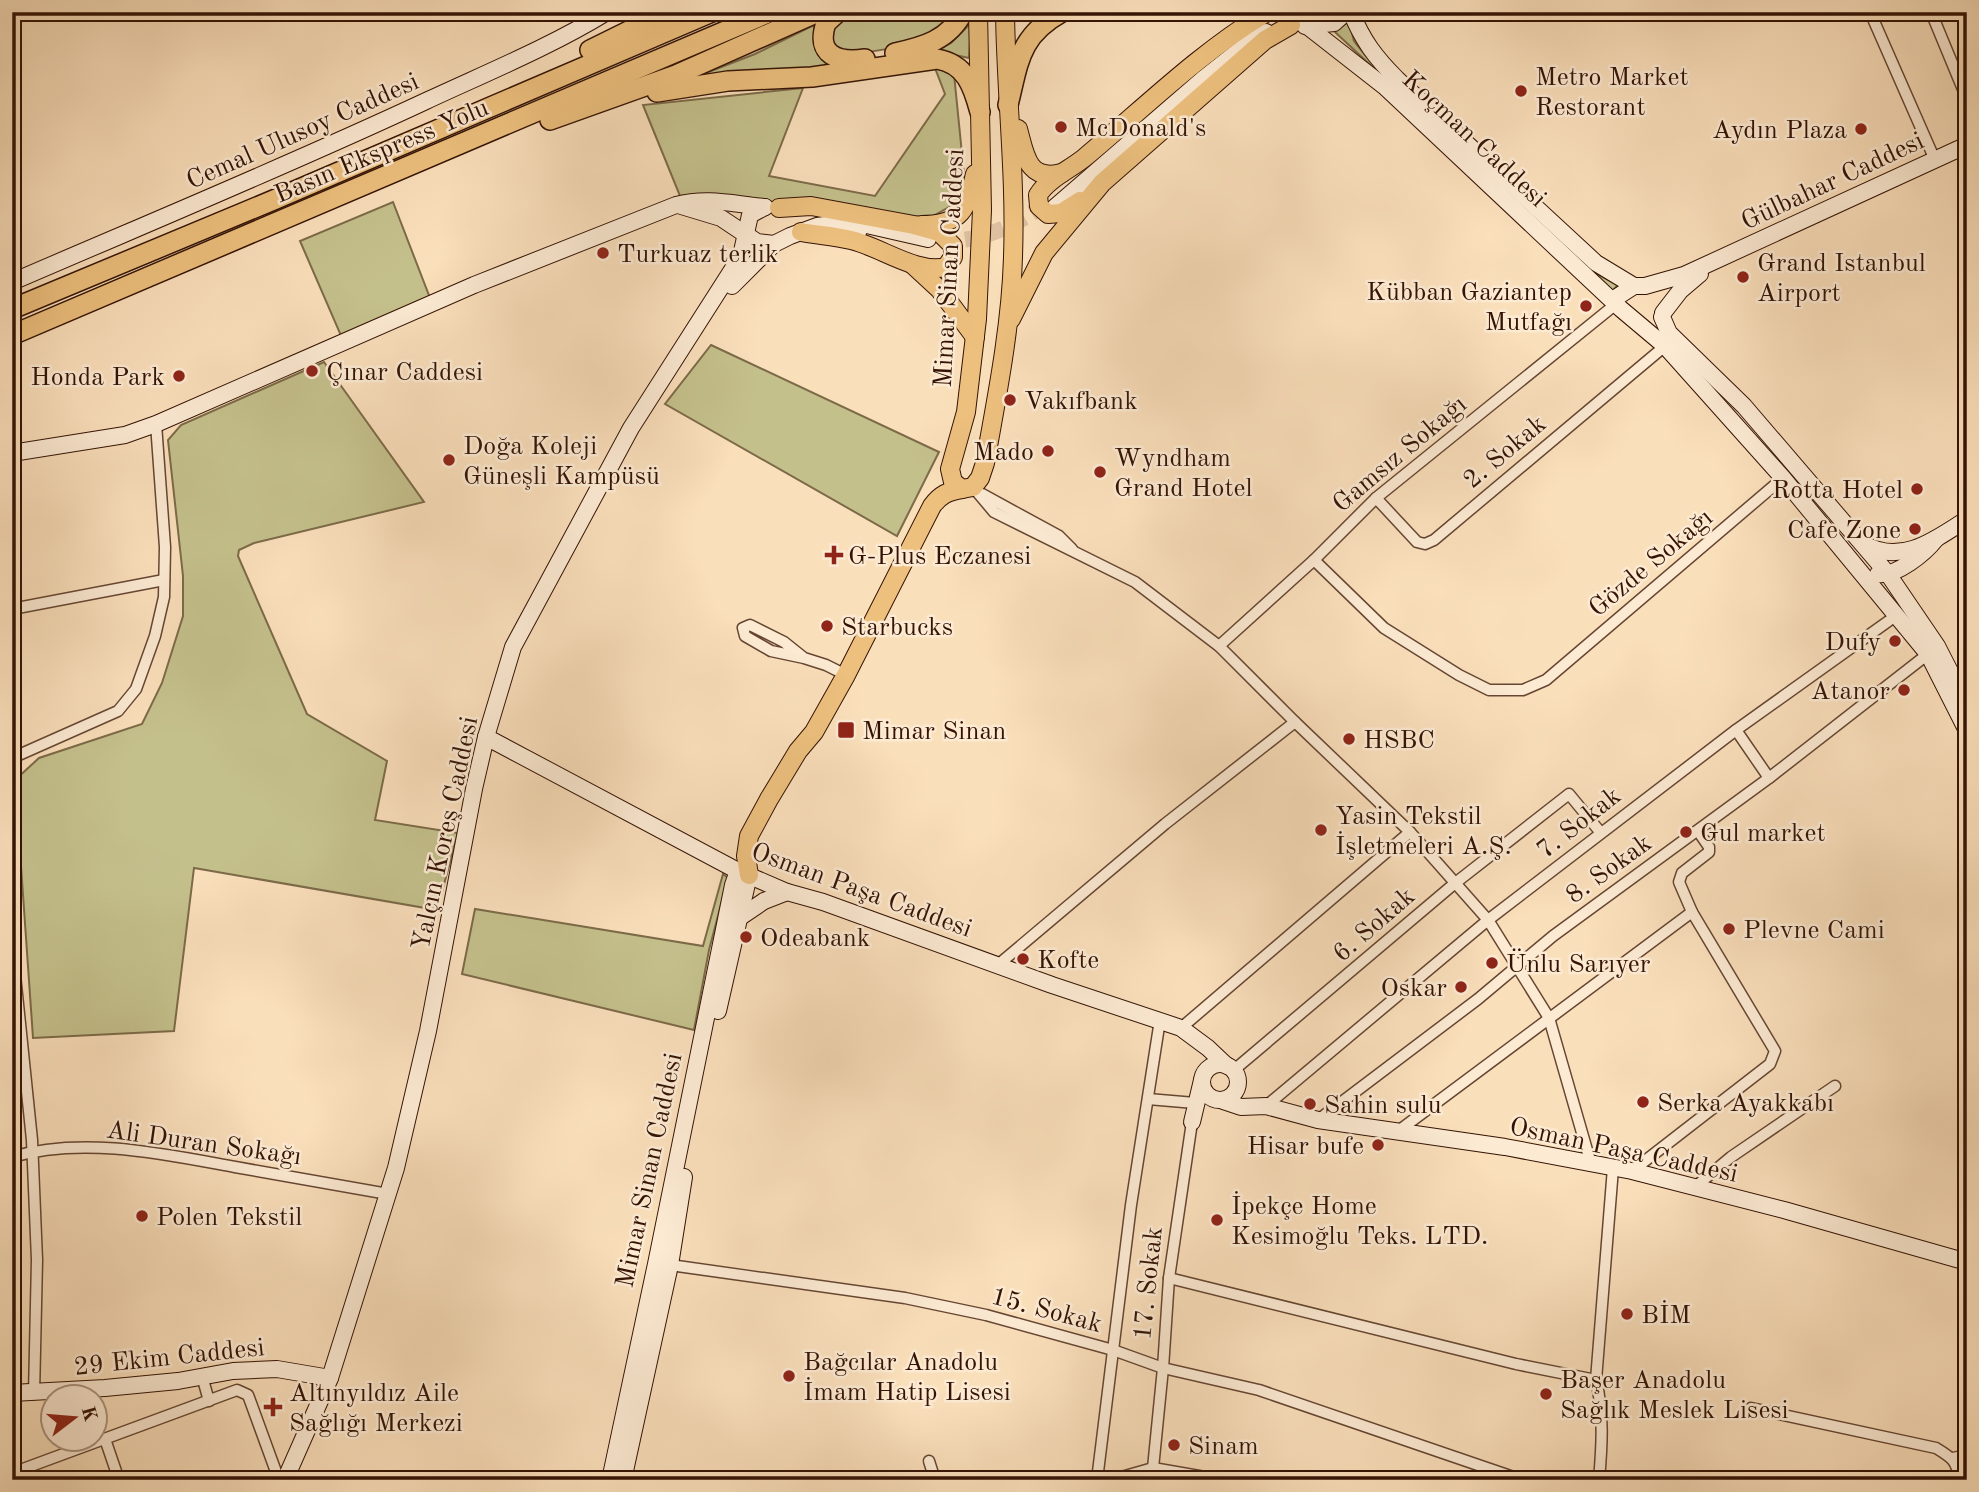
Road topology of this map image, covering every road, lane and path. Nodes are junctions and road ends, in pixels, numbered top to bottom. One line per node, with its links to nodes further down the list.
1 (607, 12): 38 (main road, Cemal Ulusoy Caddesi)
2 (665, 12): 21 (highway)
3 (712, 12): 21 (highway, Basın Ekspress Yolu)
4 (770, 12): 26 (highway, Basın Ekspress Yolu)
5 (818, 12): 20 (highway)
6 (838, 12): 7 (highway)
7 (963, 12)
8 (978, 12): 19 (main road, Mimar Sinan Caddesi)
9 (1006, 12): 18 (main road)
10 (1062, 12): 18 (highway)
11 (1346, 12): 16 (main road)
12 (1352, 12): 39 (main road, Koçman Caddesi)
13 (1870, 12): 24 (street)
14 (1931, 12): 17 (street)
15 (1265, 13): 16 (main road); 25 (main road)
16 (1299, 25): 27 (main road); 40 (main road, Koçman Caddesi)
17 (1967, 99)
18 (1008, 105): 25 (main road); 44 (main road)
19 (980, 112): 20 (highway); 23 (main road, Mimar Sinan Caddesi)
20 (557, 116): 26 (highway)
21 (414, 139): 41 (highway, Basın Ekspress Yolu)
22 (1967, 145): 24 (main road, Gülbahar Caddesi)
23 (981, 147): 30 (main road); 47 (main road, Mimar Sinan Caddesi)
24 (1934, 160): 36 (main road, Gülbahar Caddesi)
25 (1068, 170): 27 (main road)
26 (379, 180): 46 (highway, Basın Ekspress Yolu)
27 (1102, 183): 44 (main road)
28 (676, 205): 29 (main road); 32 (main road); 49 (main road)
29 (772, 208): 30 (main road); 32 (main road, Yalçın Koreş Caddesi); 33 (main road)
30 (914, 225): 37 (main road)
31 (801, 232): 34 (main road); 35 (main road); 37 (main road)
32 (746, 236): 34 (main road); 43 (main road, Yalçın Koreş Caddesi)
33 (928, 239)
34 (774, 244): 43 (main road)
35 (944, 247)
36 (1719, 260): 39 (main road, Gülbahar Caddesi); 42 (main road, Gülbahar Caddesi)
37 (910, 263): 47 (main road)
38 (12, 282)
39 (1637, 286): 40 (main road); 42 (main road, Koçman Caddesi)
40 (1616, 304): 45 (main road, Koçman Caddesi); 53 (street, Gamsız Sokağı)
41 (12, 309)
42 (1663, 315): 45 (main road); 57 (main road)
43 (702, 319): 71 (main road, Yalçın Koreş Caddesi)
44 (1007, 325): 52 (main road)
45 (1639, 325): 48 (main road)
46 (12, 335)
47 (975, 337): 52 (main road, Mimar Sinan Caddesi)
48 (1664, 346): 51 (main road); 53 (street, 2. Sokak)
49 (156, 424): 50 (main road); 60 (street)
50 (12, 453)
51 (1783, 478): 55 (main road); 58 (street, Gözde Sokağı)
52 (971, 489): 63 (street); 66 (main road)
53 (1376, 498): 58 (street, Gamsız Sokağı)
54 (1967, 519): 56 (main road)
55 (1824, 528): 59 (main road); 62 (main road)
56 (1936, 539): 57 (main road); 59 (main road)
57 (1860, 541): 59 (main road)
58 (1314, 560): 63 (street, Gamsız Sokağı)
59 (1888, 574): 67 (main road)
60 (164, 580): 61 (street); 72 (street)
61 (12, 609)
62 (1897, 615): 64 (main road); 69 (street, 7. Sokak)
63 (1219, 646): 68 (street)
64 (1928, 654): 70 (main road); 73 (street, 8. Sokak)
65 (804, 658): 65 (street); 66 (street)
66 (846, 675): 77 (main road)
67 (1967, 705)
68 (1295, 722): 75 (street); 84 (street)
69 (1736, 730): 73 (street); 76 (street, 7. Sokak)
70 (1967, 731)
71 (486, 737): 77 (main road, Osman Paşa Caddesi); 105 (main road, Yalçın Koreş Caddesi)
72 (12, 758)
73 (1769, 778): 74 (street, 8. Sokak)
74 (1698, 831): 80 (street); 85 (street, 8. Sokak)
75 (1410, 832): 78 (street); 88 (street)
76 (1601, 832): 78 (street, 6. Sokak); 82 (street, 7. Sokak)
77 (743, 873): 79 (main road, Osman Paşa Caddesi); 81 (main road, Mimar Sinan Caddesi); 130 (main road, Mimar Sinan Caddesi)
78 (1454, 884): 82 (street); 89 (street, 6. Sokak)
79 (787, 892): 81 (main road); 84 (main road, Osman Paşa Caddesi)
80 (1692, 912): 86 (street); 103 (street)
81 (738, 918): 107 (main road, Mimar Sinan Caddesi)
82 (1488, 920): 85 (street); 95 (street, 7. Sokak)
83 (12, 946): 99 (street)
84 (999, 964): 87 (main road, Osman Paşa Caddesi)
85 (1518, 966): 86 (street); 96 (street, 8. Sokak)
86 (1549, 1018): 98 (street); 101 (street)
87 (1160, 1020): 88 (main road, Osman Paşa Caddesi); 92 (street)
88 (1181, 1028): 89 (main road, Osman Paşa Caddesi); 90 (main road)
89 (1233, 1071): 90 (main road); 93 (main road); 95 (main road, Osman Paşa Caddesi)
90 (1202, 1078): 93 (main road); 94 (main road, 17. Sokak)
91 (1835, 1086): 104 (street)
92 (1148, 1099): 94 (street); 109 (street)
93 (1219, 1100): 95 (main road, Osman Paşa Caddesi); 97 (main road)
94 (1195, 1103): 97 (main road, 17. Sokak)
95 (1266, 1106): 96 (main road, Osman Paşa Caddesi)
96 (1318, 1120): 98 (main road, Osman Paşa Caddesi)
97 (1192, 1122): 108 (street, 17. Sokak)
98 (1397, 1132): 101 (main road, Osman Paşa Caddesi)
99 (33, 1151): 100 (street, Ali Duran Sokağı); 105 (street, Ali Duran Sokağı); 115 (street)
100 (12, 1157)
101 (1591, 1164): 102 (main road, Osman Paşa Caddesi)
102 (1614, 1168): 103 (main road, Osman Paşa Caddesi); 113 (street)
103 (1632, 1171): 104 (main road, Osman Paşa Caddesi)
104 (1695, 1187): 106 (main road, Osman Paşa Caddesi)
105 (388, 1194): 112 (main road, Yalçın Koreş Caddesi)
106 (1967, 1262)
107 (670, 1265): 109 (street, 15. Sokak); 131 (main road, Mimar Sinan Caddesi)
108 (1169, 1278): 110 (street, 17. Sokak); 113 (street)
109 (1113, 1350): 110 (street, 15. Sokak); 133 (street)
110 (1163, 1368): 124 (street, 17. Sokak); 136 (street, 15. Sokak)
111 (202, 1376): 112 (main road, 29 Ekim Caddesi); 115 (main road, 29 Ekim Caddesi); 116 (street)
112 (330, 1378): 129 (main road, Yalçın Koreş Caddesi)
113 (1596, 1380): 137 (street)
114 (12, 1393): 115 (main road, 29 Ekim Caddesi)
115 (34, 1394)
116 (209, 1401): 118 (street); 128 (street)
117 (1751, 1408): 122 (street)
118 (108, 1438)
119 (108, 1448): 127 (street)
120 (65, 1454): 125 (street)
121 (1967, 1455): 122 (street)
122 (1953, 1458): 138 (street)
123 (929, 1461): 132 (street)
124 (1153, 1468): 126 (street); 134 (street)
125 (12, 1474)
126 (1170, 1475): 135 (street)
127 (119, 1480)
128 (279, 1480)
129 (285, 1480)
130 (610, 1480)
131 (623, 1480)
132 (935, 1480)
133 (1097, 1480)
134 (1111, 1480)
135 (1222, 1480)
136 (1522, 1480)
137 (1599, 1480)
138 (1958, 1480)

